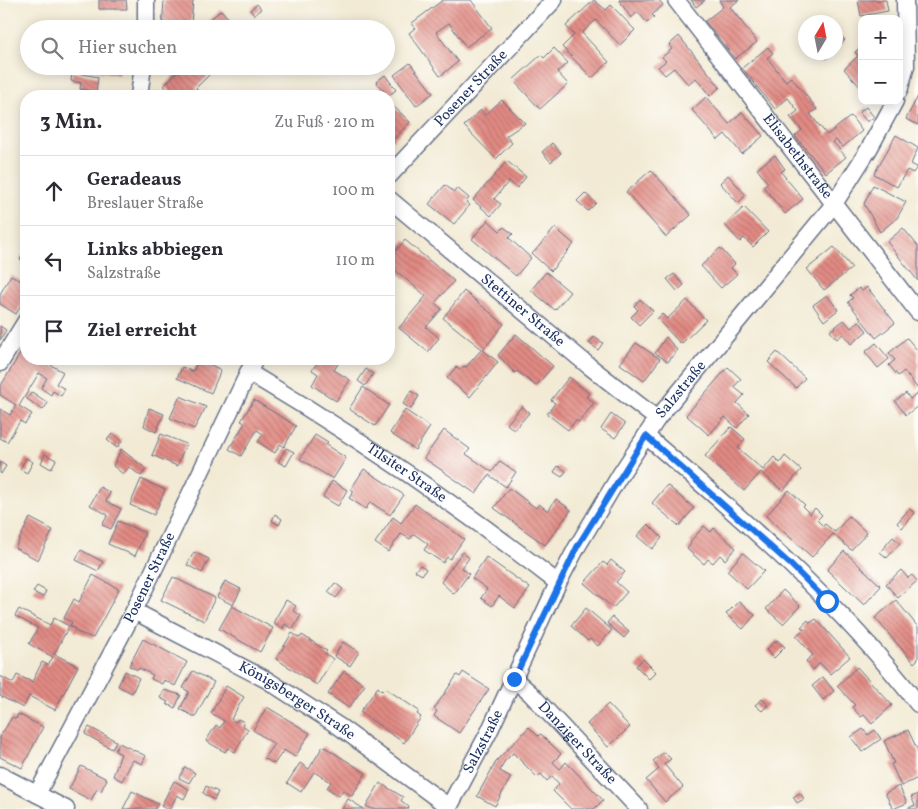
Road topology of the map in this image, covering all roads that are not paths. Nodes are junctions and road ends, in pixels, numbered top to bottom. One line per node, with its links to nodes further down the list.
1 (146, 0): 5 (street)
2 (554, 0): 11 (street, Posener Straße)
3 (676, 0): 13 (street, Elisabethstraße)
4 (905, 0): 6 (street)
5 (146, 20)
6 (912, 69): 8 (street)
7 (142, 75): 9 (street)
8 (903, 84)
9 (140, 90)
10 (893, 105): 13 (street, Salzstraße)
11 (395, 170)
12 (395, 204): 18 (street, Stettiner Straße)
13 (834, 204): 14 (street, Elisabethstraße); 18 (street, Salzstraße)
14 (918, 312)
15 (20, 331): 16 (street)
16 (0, 363)
17 (252, 365): 20 (street, Tilsiter Straße); 21 (street, Posener Straße)
18 (657, 418): 19 (street, Salzstraße)
19 (646, 436): 20 (street, Salzstraße); 23 (street)
20 (558, 583): 22 (street, Salzstraße)
21 (134, 611): 25 (street, Posener Straße); 26 (street, Königsberger Straße)
22 (514, 679): 26 (street, Salzstraße); 28 (street, Danziger Straße)
23 (918, 704)
24 (0, 775): 25 (street)
25 (37, 794): 27 (street)
26 (449, 808)
27 (66, 809)
28 (638, 809)

